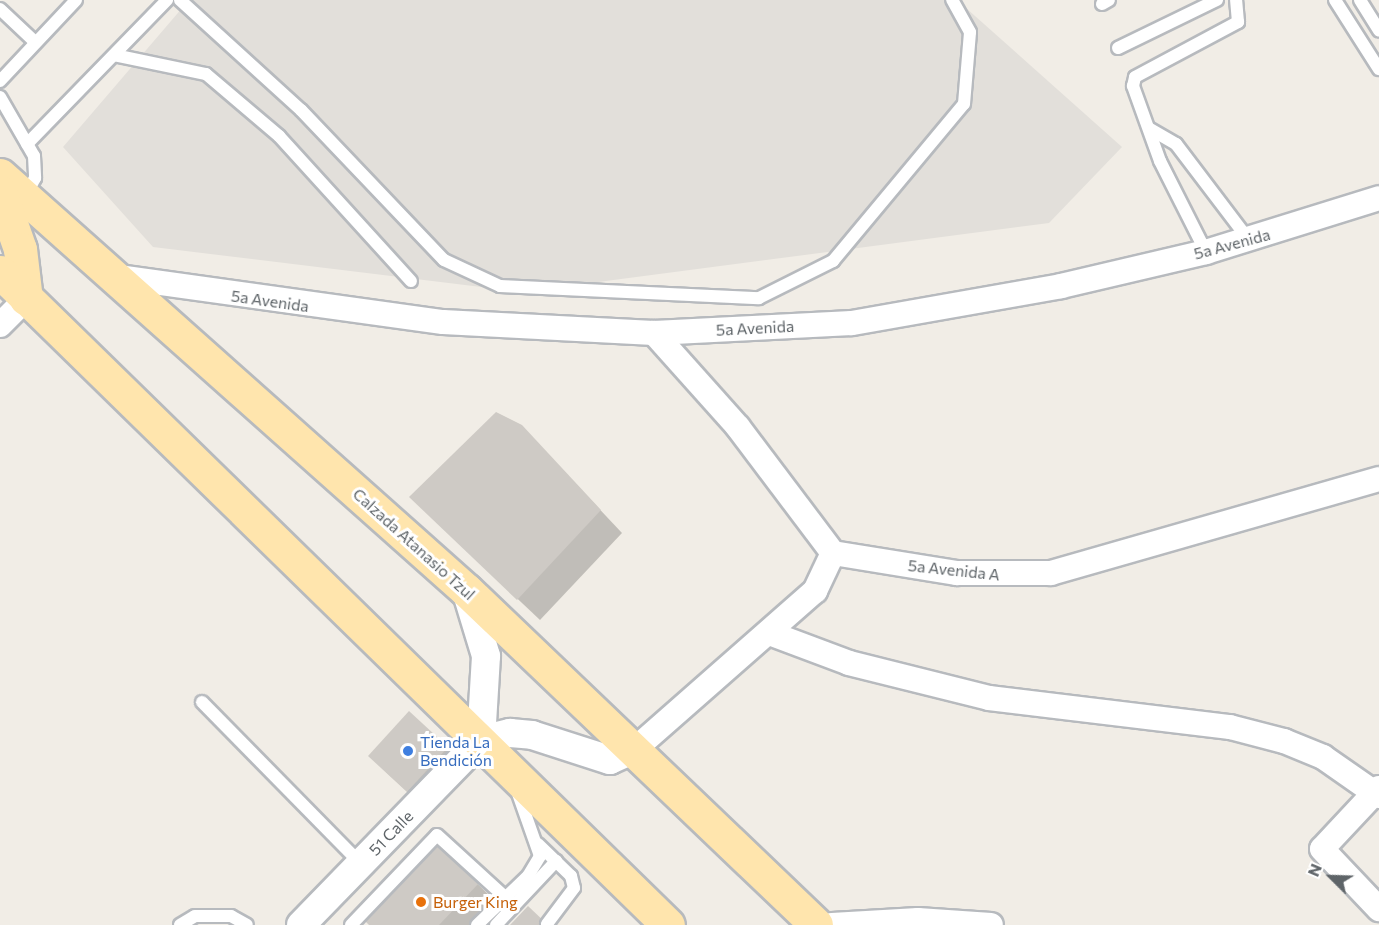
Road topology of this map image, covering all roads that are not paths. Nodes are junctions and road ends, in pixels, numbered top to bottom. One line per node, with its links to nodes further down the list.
1 (76, 0): 11 (lane)
2 (167, 0): 13 (lane)
3 (180, 0): 4 (lane)
4 (952, 0)
5 (1217, 0): 12 (lane)
6 (1236, 0): 17 (lane)
7 (1335, 0): 14 (lane)
8 (1360, 0): 10 (lane)
9 (0, 9): 11 (lane)
10 (1379, 30)
11 (35, 42): 15 (lane)
12 (1118, 48)
13 (114, 55): 18 (lane); 25 (lane)
14 (1379, 69)
15 (1, 76)
16 (0, 97): 18 (lane)
17 (1150, 129): 21 (lane); 22 (lane)
18 (27, 144): 19 (lane)
19 (9, 187): 24 (main road, Calzada Atanasio Tzul); 26 (main road)
20 (1379, 198): 21 (street, 5a Avenida)
21 (1250, 240): 22 (street, 5a Avenida)
22 (1206, 252): 28 (street, 5a Avenida)
23 (0, 272): 26 (main road)
24 (118, 277): 28 (street, 5a Avenida); 31 (main road, Calzada Atanasio Tzul)
25 (411, 280)
26 (26, 298): 27 (street); 34 (main road)
27 (0, 325)
28 (654, 333): 30 (street)
29 (1379, 479): 30 (street, 5a Avenida A)
30 (833, 553): 32 (street)
31 (466, 590): 34 (street); 35 (main road, Calzada Atanasio Tzul)
32 (772, 634): 35 (street); 37 (street)
33 (202, 702): 40 (lane)
34 (481, 740): 35 (street); 36 (main road); 40 (street, 51 Calle)
35 (635, 749): 51 (main road, Calzada Atanasio Tzul)
36 (513, 772): 38 (lane); 50 (main road)
37 (1377, 792): 42 (street)
38 (538, 844): 39 (lane); 41 (lane)
39 (556, 861): 43 (lane); 49 (lane)
40 (361, 864): 46 (street, 51 Calle)
41 (505, 897): 47 (lane); 48 (lane)
42 (1379, 909)
43 (547, 924)
44 (180, 925): 45 (lane)
45 (247, 925)
46 (302, 925)
47 (351, 925)
48 (477, 925)
49 (496, 925)
50 (668, 925)
51 (816, 925)
52 (832, 925): 53 (street)
53 (991, 925)

